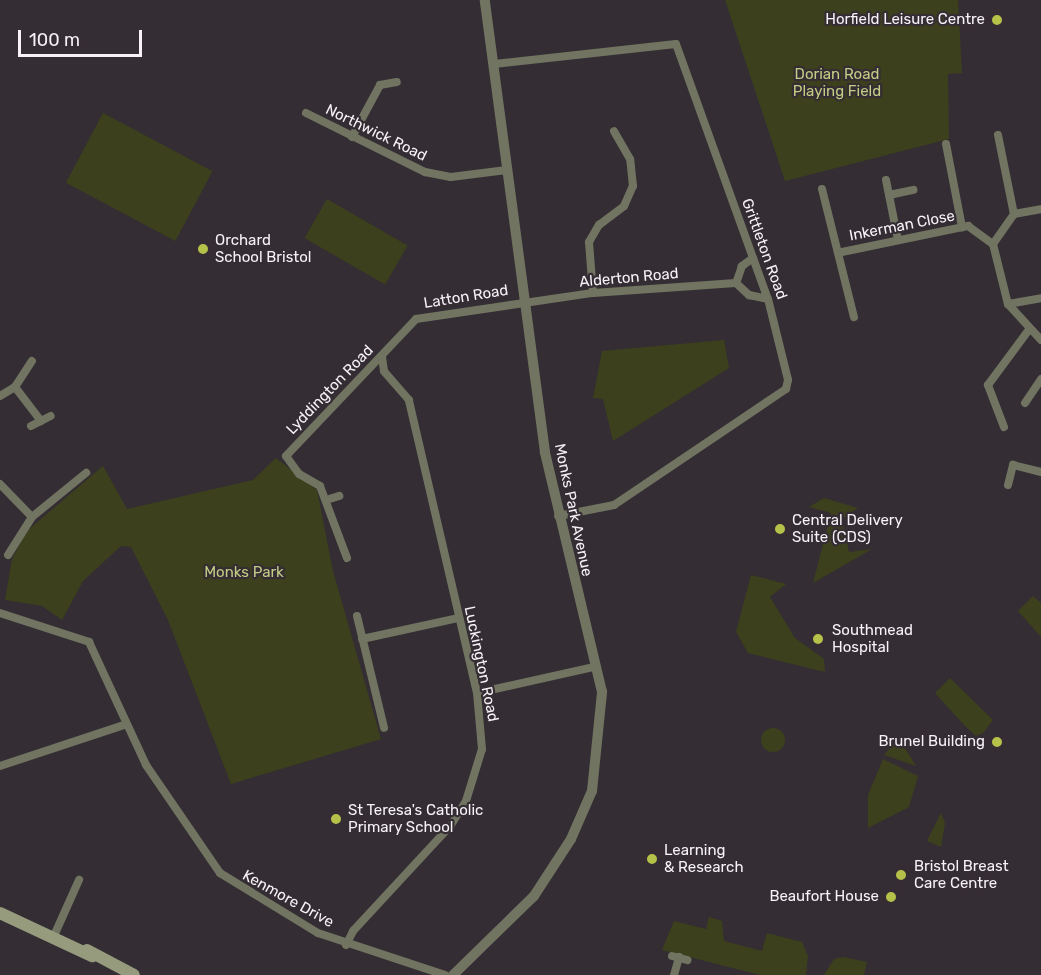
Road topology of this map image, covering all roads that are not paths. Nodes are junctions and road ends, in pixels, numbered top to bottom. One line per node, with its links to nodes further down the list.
1 (485, 0): 2 (street, Monks Park Avenue)
2 (494, 64): 9 (street, Monks Park Avenue); 20 (street, Grittleton Road)
3 (397, 82): 7 (street)
4 (306, 113): 7 (street, Northwick Road)
5 (614, 131): 22 (street)
6 (998, 135): 15 (street)
7 (352, 137): 9 (street, Northwick Road)
8 (946, 144): 16 (street)
9 (507, 170): 25 (street, Monks Park Avenue)
10 (885, 180): 13 (street)
11 (822, 189): 19 (street, Inkerman Close)
12 (913, 190): 13 (street)
13 (889, 195): 17 (street)
14 (1041, 209): 15 (street)
15 (1014, 214): 18 (street)
16 (965, 227): 17 (street, Inkerman Close); 18 (street)
17 (898, 240): 19 (street, Inkerman Close)
18 (993, 244): 26 (street)
19 (842, 252): 27 (street, Inkerman Close)
20 (753, 258): 21 (street); 24 (street, Grittleton Road)
21 (736, 283): 22 (street, Alderton Road); 24 (street)
22 (593, 293): 25 (street, Alderton Road)
23 (1041, 298): 26 (street)
24 (768, 299): 47 (street, Grittleton Road)
25 (525, 301): 28 (street, Latton Road); 47 (street, Monks Park Avenue)
26 (1008, 304): 29 (street)
27 (854, 317)
28 (412, 323): 31 (street, Lyddington Road)
29 (1028, 331): 30 (street); 40 (street)
30 (1041, 340)
31 (382, 357): 46 (street, Lyddington Road); 53 (street, Luckington Road)
32 (32, 361): 34 (street)
33 (1041, 379): 36 (street)
34 (15, 387): 35 (street); 38 (street)
35 (0, 396)
36 (1025, 403)
37 (51, 416): 38 (street)
38 (41, 421): 39 (street)
39 (31, 426)
40 (1004, 428)
41 (1041, 472): 44 (street)
42 (86, 473): 48 (street)
43 (0, 484): 48 (street)
44 (1008, 485)
45 (339, 496): 46 (street)
46 (326, 500): 50 (street, Lyddington Road)
47 (558, 516): 55 (street, Monks Park Avenue)
48 (32, 517): 49 (street)
49 (8, 555)
50 (347, 558)
51 (0, 613): 57 (street, Kenmore Drive)
52 (357, 616): 54 (street)
53 (458, 618): 54 (street); 56 (street, Luckington Road)
54 (362, 639): 58 (street)
55 (592, 667): 56 (street); 68 (street, Monks Park Avenue)
56 (477, 693): 63 (street, Luckington Road)
57 (124, 725): 59 (street); 63 (street, Kenmore Drive)
58 (384, 728)
59 (0, 766)
60 (79, 880): 62 (street)
61 (0, 913): 62 (main road)
62 (53, 938): 65 (main road)
63 (346, 945): 67 (street, Kenmore Drive)
64 (680, 958): 69 (street)
65 (115, 971): 66 (main road)
66 (134, 975)
67 (445, 975)
68 (453, 975)
69 (674, 975)

